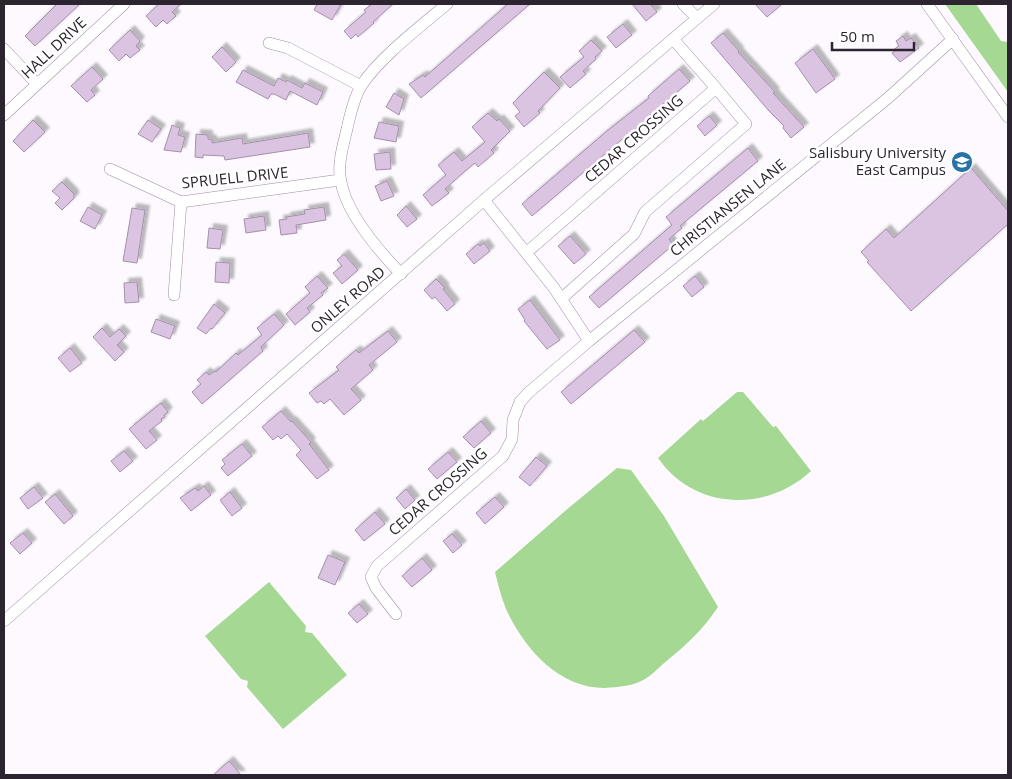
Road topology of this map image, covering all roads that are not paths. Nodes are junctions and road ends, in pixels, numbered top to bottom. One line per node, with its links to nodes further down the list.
1 (124, 4): 11 (street, HALL DRIVE)
2 (447, 4): 12 (street)
3 (683, 4): 6 (street)
4 (714, 4): 6 (street, ONLEY ROAD)
5 (927, 4): 8 (street)
6 (697, 18): 7 (street, ONLEY ROAD)
7 (673, 39): 13 (street); 18 (street, ONLEY ROAD)
8 (953, 39): 15 (street); 24 (street, CHRISTIANSEN LANE)
9 (269, 43): 12 (street)
10 (4, 49): 11 (street)
11 (37, 84): 14 (street, HALL DRIVE)
12 (361, 86): 17 (street)
13 (716, 88): 20 (street, CEDAR CROSSING); 23 (street)
14 (4, 115)
15 (1008, 117)
16 (110, 169): 19 (street, SPRUELL DRIVE)
17 (340, 180): 19 (street, SPRUELL DRIVE); 21 (street)
18 (484, 200): 20 (street); 21 (street, ONLEY ROAD)
19 (181, 202): 22 (street)
20 (526, 253): 23 (street)
21 (401, 274): 26 (street, ONLEY ROAD)
22 (174, 295)
23 (561, 299): 24 (street)
24 (589, 341): 25 (street, CEDAR CROSSING)
25 (396, 614)
26 (4, 621)

